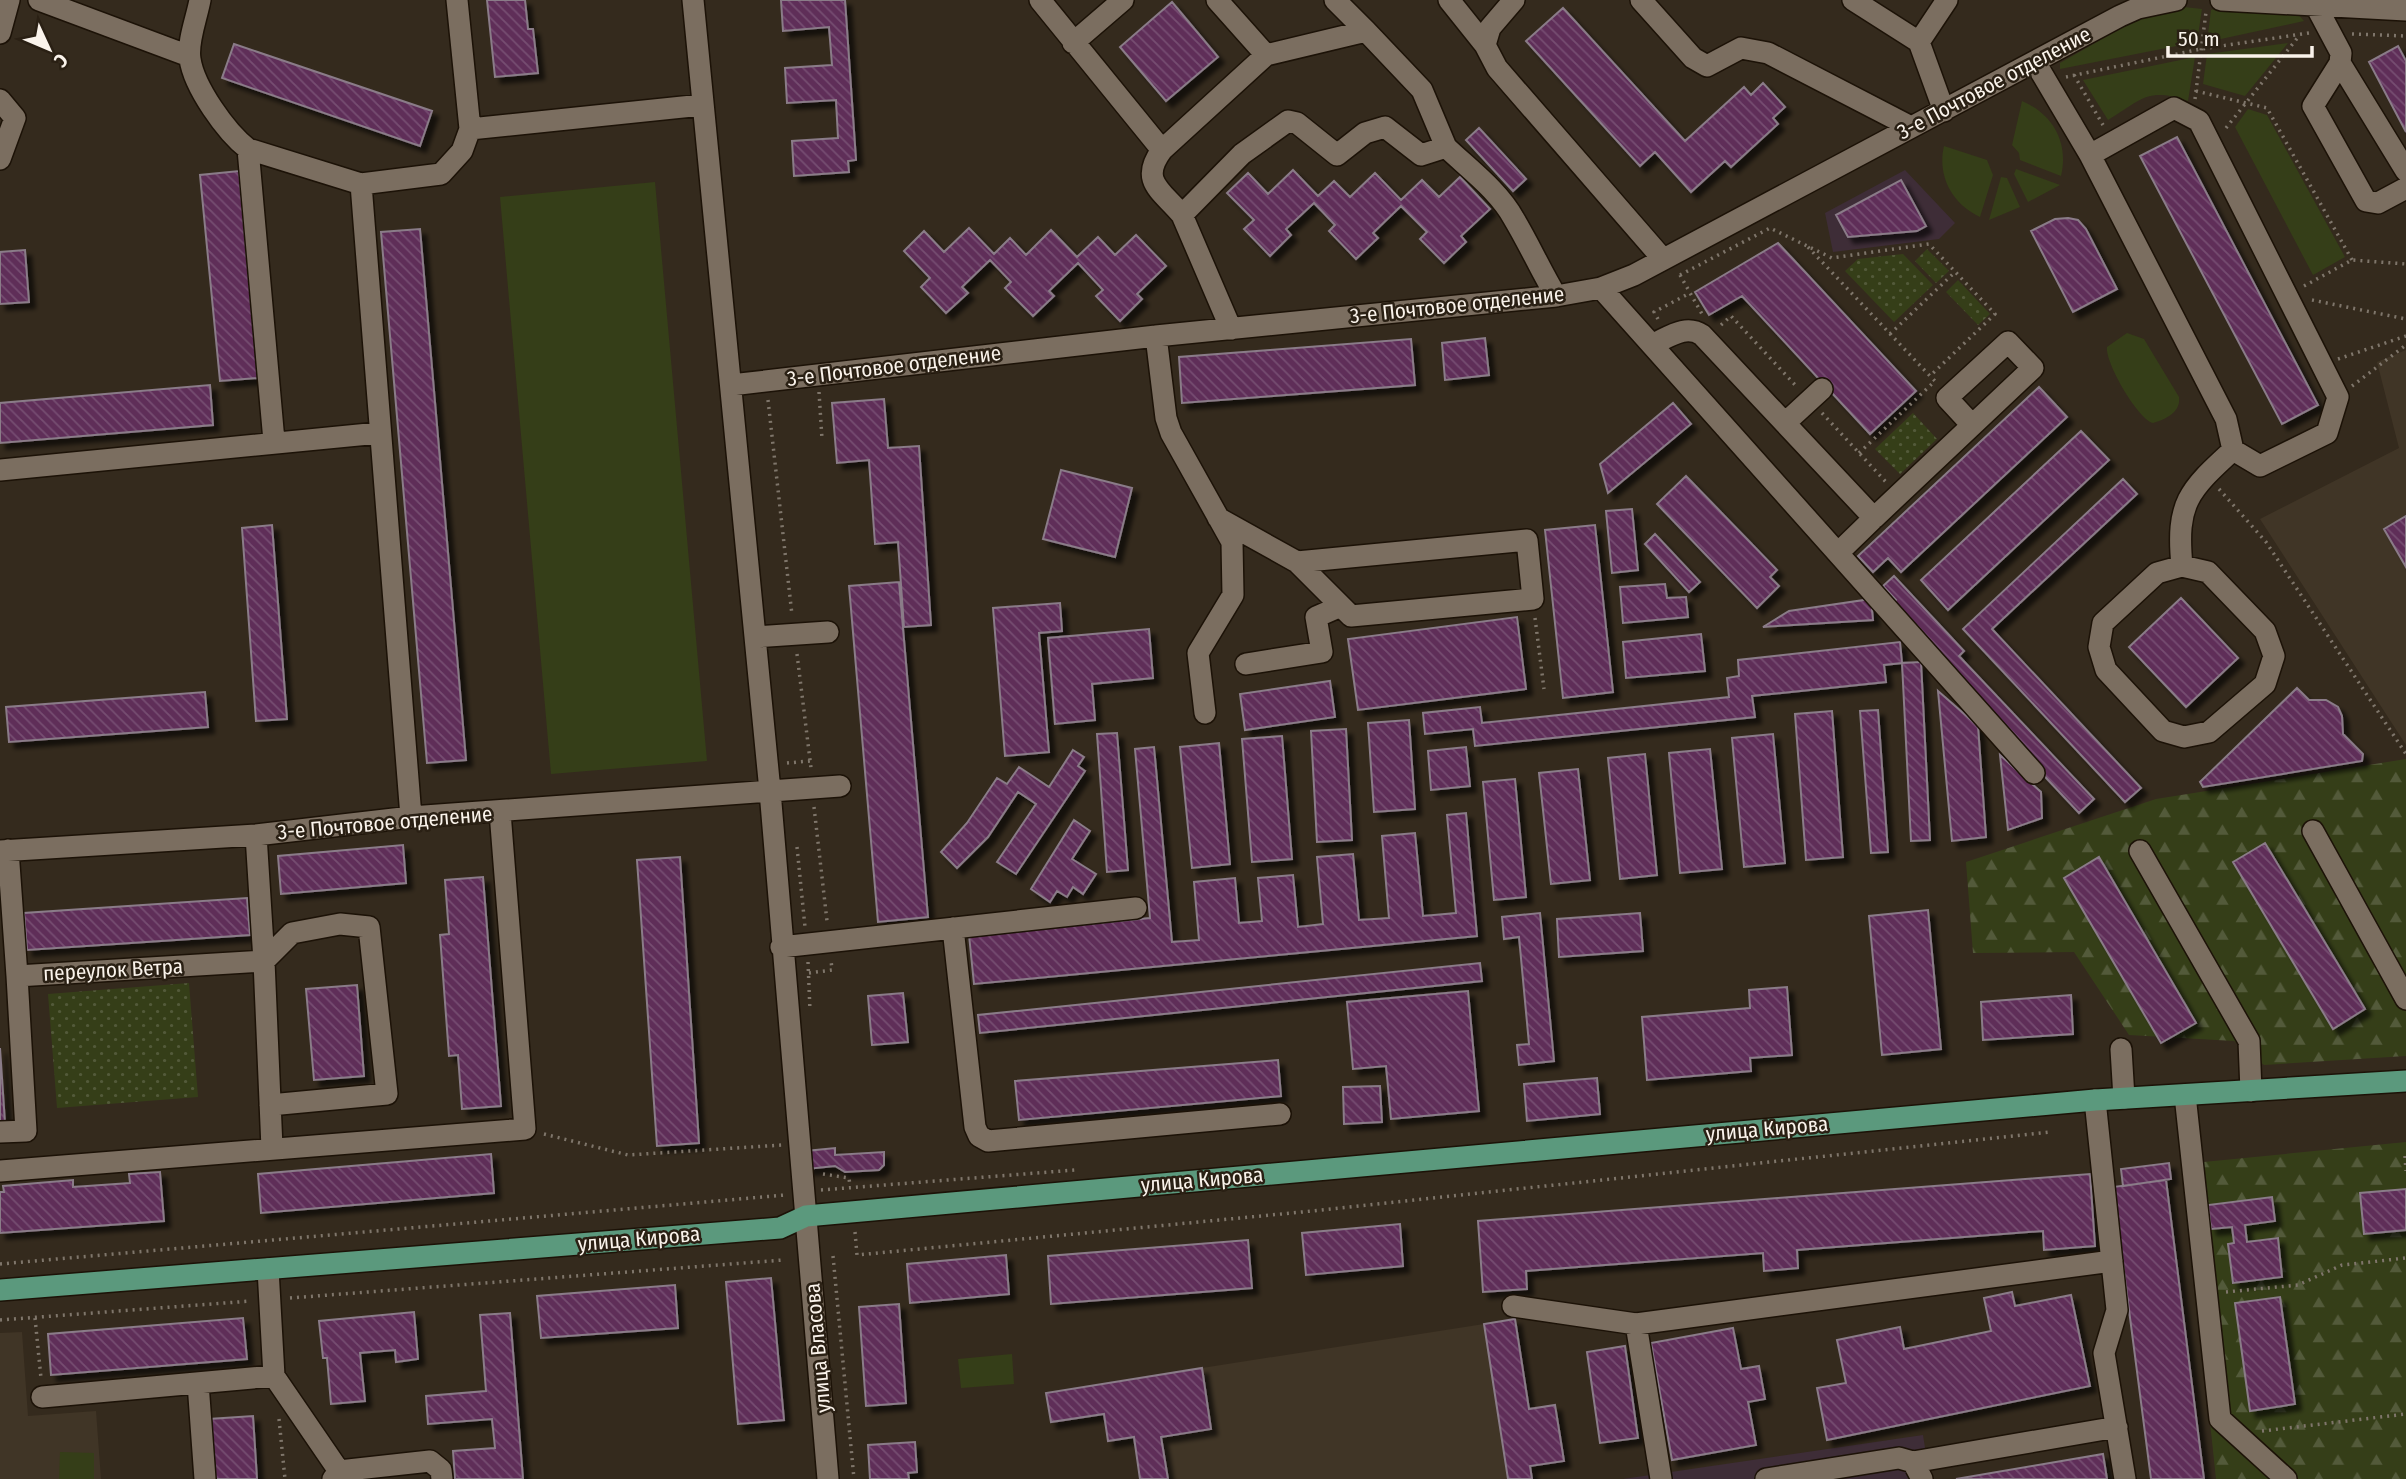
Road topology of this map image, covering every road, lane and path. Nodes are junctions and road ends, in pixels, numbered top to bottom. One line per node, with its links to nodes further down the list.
1 (9, 0): 23 (street)
2 (39, 0): 32 (street)
3 (200, 0): 32 (street)
4 (457, 0): 44 (street)
5 (693, 0): 40 (street)
6 (1123, 0): 28 (street)
7 (1217, 0): 31 (street)
8 (1335, 0): 22 (street)
9 (1449, 0): 29 (street)
10 (1514, 0): 29 (street)
11 (1641, 0): 43 (street)
12 (1853, 0): 27 (street)
13 (1947, 0): 27 (street)
14 (2176, 0): 20 (street, 3-е Почтовое отделение)
15 (2208, 0): 30 (path)
16 (2405, 0): 21 (street)
17 (2234, 1): 19 (street)
18 (1052, 4): 28 (street)
19 (2316, 6): 21 (street); 24 (street)
20 (2117, 8): 33 (street, 3-е Почтовое отделение)
21 (2406, 9)
22 (1366, 31): 31 (street); 47 (street)
23 (0, 33)
24 (2331, 33): 25 (path); 26 (path); 34 (street)
25 (2301, 34): 30 (path); 39 (path)
26 (2406, 36)
27 (1919, 42): 41 (street)
28 (1073, 43): 49 (street)
29 (1485, 45): 57 (street)
30 (2201, 49): 35 (path); 37 (path)
31 (1266, 55): 49 (street)
32 (189, 56): 48 (street)
33 (2035, 62): 36 (street); 41 (street, 3-е Почтовое отделение)
34 (2340, 63): 52 (street); 54 (street)
35 (2074, 75): 36 (path); 45 (path)
36 (2046, 81): 50 (street)
37 (2196, 91): 39 (path); 42 (path)
38 (0, 100): 51 (street)
39 (2246, 103): 46 (path); 58 (path)
40 (702, 105): 44 (street); 76 (street)
41 (1944, 111): 43 (street, 3-е Почтовое отделение)
42 (2192, 118): 45 (street); 46 (street)
43 (1911, 127): 57 (street, 3-е Почтовое отделение)
44 (470, 129): 53 (street)
45 (2113, 142): 50 (street)
46 (2211, 146): 64 (street)
47 (1446, 147): 55 (street); 63 (street)
48 (248, 149): 53 (street); 83 (street)
49 (1162, 150): 55 (street)
50 (2090, 155): 84 (street)
51 (0, 159)
52 (2406, 171)
53 (361, 184): 81 (street)
54 (2406, 188)
55 (1182, 215): 66 (street)
56 (1806, 245): 60 (path); 61 (path); 67 (path)
57 (1662, 258): 62 (street, 3-е Почтовое отделение)
58 (2352, 260): 59 (path); 64 (path)
59 (2406, 264)
60 (1955, 272): 67 (path); 74 (path)
61 (1680, 275)
62 (1601, 288): 63 (street, 3-е Почтовое отделение); 70 (street)
63 (1556, 296): 66 (street, 3-е Почтовое отделение)
64 (2286, 296): 65 (path); 72 (street)
65 (2406, 319)
66 (1231, 329): 68 (street, 3-е Почтовое отделение)
67 (1889, 334): 74 (path)
68 (1156, 336): 73 (street, 3-е Почтовое отделение); 88 (street)
69 (2406, 336): 72 (path)
70 (1653, 344): 79 (street); 90 (street)
71 (2406, 345): 78 (path)
72 (2321, 364): 78 (street)
73 (817, 376): 75 (street, 3-е Почтовое отделение); 82 (path)
74 (1930, 376): 85 (path)
75 (765, 381): 76 (street, 3-е Почтовое отделение); 96 (path)
76 (731, 385): 97 (street)
77 (1822, 389): 79 (street)
78 (2338, 397): 84 (street)
79 (1785, 423): 89 (street)
80 (1972, 425): 89 (street)
81 (379, 433): 83 (street); 107 (street)
82 (822, 439)
83 (274, 441): 86 (street)
84 (2233, 450): 87 (street)
85 (1859, 453)
86 (0, 470)
87 (2206, 474): 92 (street); 101 (path)
88 (1218, 518): 91 (street); 100 (street)
89 (1874, 518): 90 (street)
90 (1839, 552): 102 (street)
91 (1297, 562): 93 (street); 94 (street)
92 (2182, 566): 92 (street)
93 (1533, 599): 94 (street); 99 (path)
94 (1341, 606): 98 (street)
95 (828, 632): 96 (street)
96 (794, 634): 97 (street); 104 (path)
97 (755, 638): 105 (street)
98 (1246, 664)
99 (1544, 689)
100 (1205, 713)
101 (2406, 754)
102 (2034, 773)
103 (840, 786): 104 (street, 3-е Почтовое отделение)
104 (813, 789): 105 (street, 3-е Почтовое отделение); 115 (path)
105 (770, 791): 106 (street, 3-е Почтовое отделение); 117 (street)
106 (500, 812): 107 (street, 3-е Почтовое отделение); 131 (street)
107 (411, 817): 109 (street, 3-е Почтовое отделение)
108 (2313, 831): 121 (street)
109 (256, 835): 111 (street, 3-е Почтовое отделение); 118 (street)
110 (796, 839): 116 (path)
111 (2, 849): 120 (street)
112 (2140, 851): 125 (street)
113 (1136, 908): 114 (street)
114 (953, 928): 115 (street); 130 (street)
115 (829, 942): 116 (street); 119 (path)
116 (806, 944): 117 (street); 119 (path)
117 (781, 947): 134 (street)
118 (264, 961): 120 (street, переулок Ветра); 129 (street); 129 (street)
119 (809, 972): 122 (path)
120 (17, 975): 132 (street, переулок Ветра)
121 (2406, 999)
122 (811, 1013)
123 (2121, 1049): 127 (street)
124 (2406, 1081): 125 (main road, улица Кирова)
125 (2251, 1091): 126 (main road, улица Кирова)
126 (2185, 1095): 127 (main road, улица Кирова); 152 (street)
127 (2124, 1098): 128 (main road, улица Кирова)
128 (2095, 1100): 143 (main road, улица Кирова); 148 (street)
129 (270, 1105): 135 (street)
130 (1280, 1114)
131 (525, 1129): 134 (path); 135 (street)
132 (0, 1132)
133 (2051, 1132): 143 (path)
134 (798, 1144): 142 (street)
135 (272, 1148): 138 (street)
136 (2405, 1156): 139 (path)
137 (1085, 1169): 141 (path)
138 (0, 1171)
139 (2406, 1171)
140 (816, 1173): 141 (path)
141 (850, 1187): 142 (path); 143 (path)
142 (802, 1192): 144 (street); 149 (path)
143 (853, 1212): 144 (main road, улица Кирова)
144 (806, 1216): 150 (main road, улица Кирова); 170 (street, улица Власова)
145 (833, 1256): 171 (path)
146 (2406, 1258): 152 (path)
147 (783, 1260): 153 (path)
148 (2112, 1261): 157 (street); 163 (street)
149 (0, 1264)
150 (268, 1269): 151 (main road, улица Кирова); 153 (street)
151 (0, 1290)
152 (2206, 1294): 164 (street)
153 (268, 1299): 155 (path); 158 (street)
154 (1513, 1306): 157 (street)
155 (36, 1318): 156 (path); 160 (path)
156 (0, 1320)
157 (1636, 1324): 172 (street)
158 (274, 1376): 159 (street); 166 (street)
159 (198, 1383): 160 (street); 167 (street)
160 (42, 1396)
161 (278, 1414): 168 (path)
162 (2406, 1414): 164 (path)
163 (2117, 1427): 165 (street); 174 (street)
164 (2237, 1434): 175 (street)
165 (1918, 1471): 173 (street)
166 (336, 1475): 169 (street)
167 (205, 1479)
168 (285, 1479)
169 (442, 1479)
170 (828, 1479)
171 (854, 1479)
172 (1661, 1479)
173 (1766, 1479)
174 (2125, 1479)
175 (2286, 1479)

